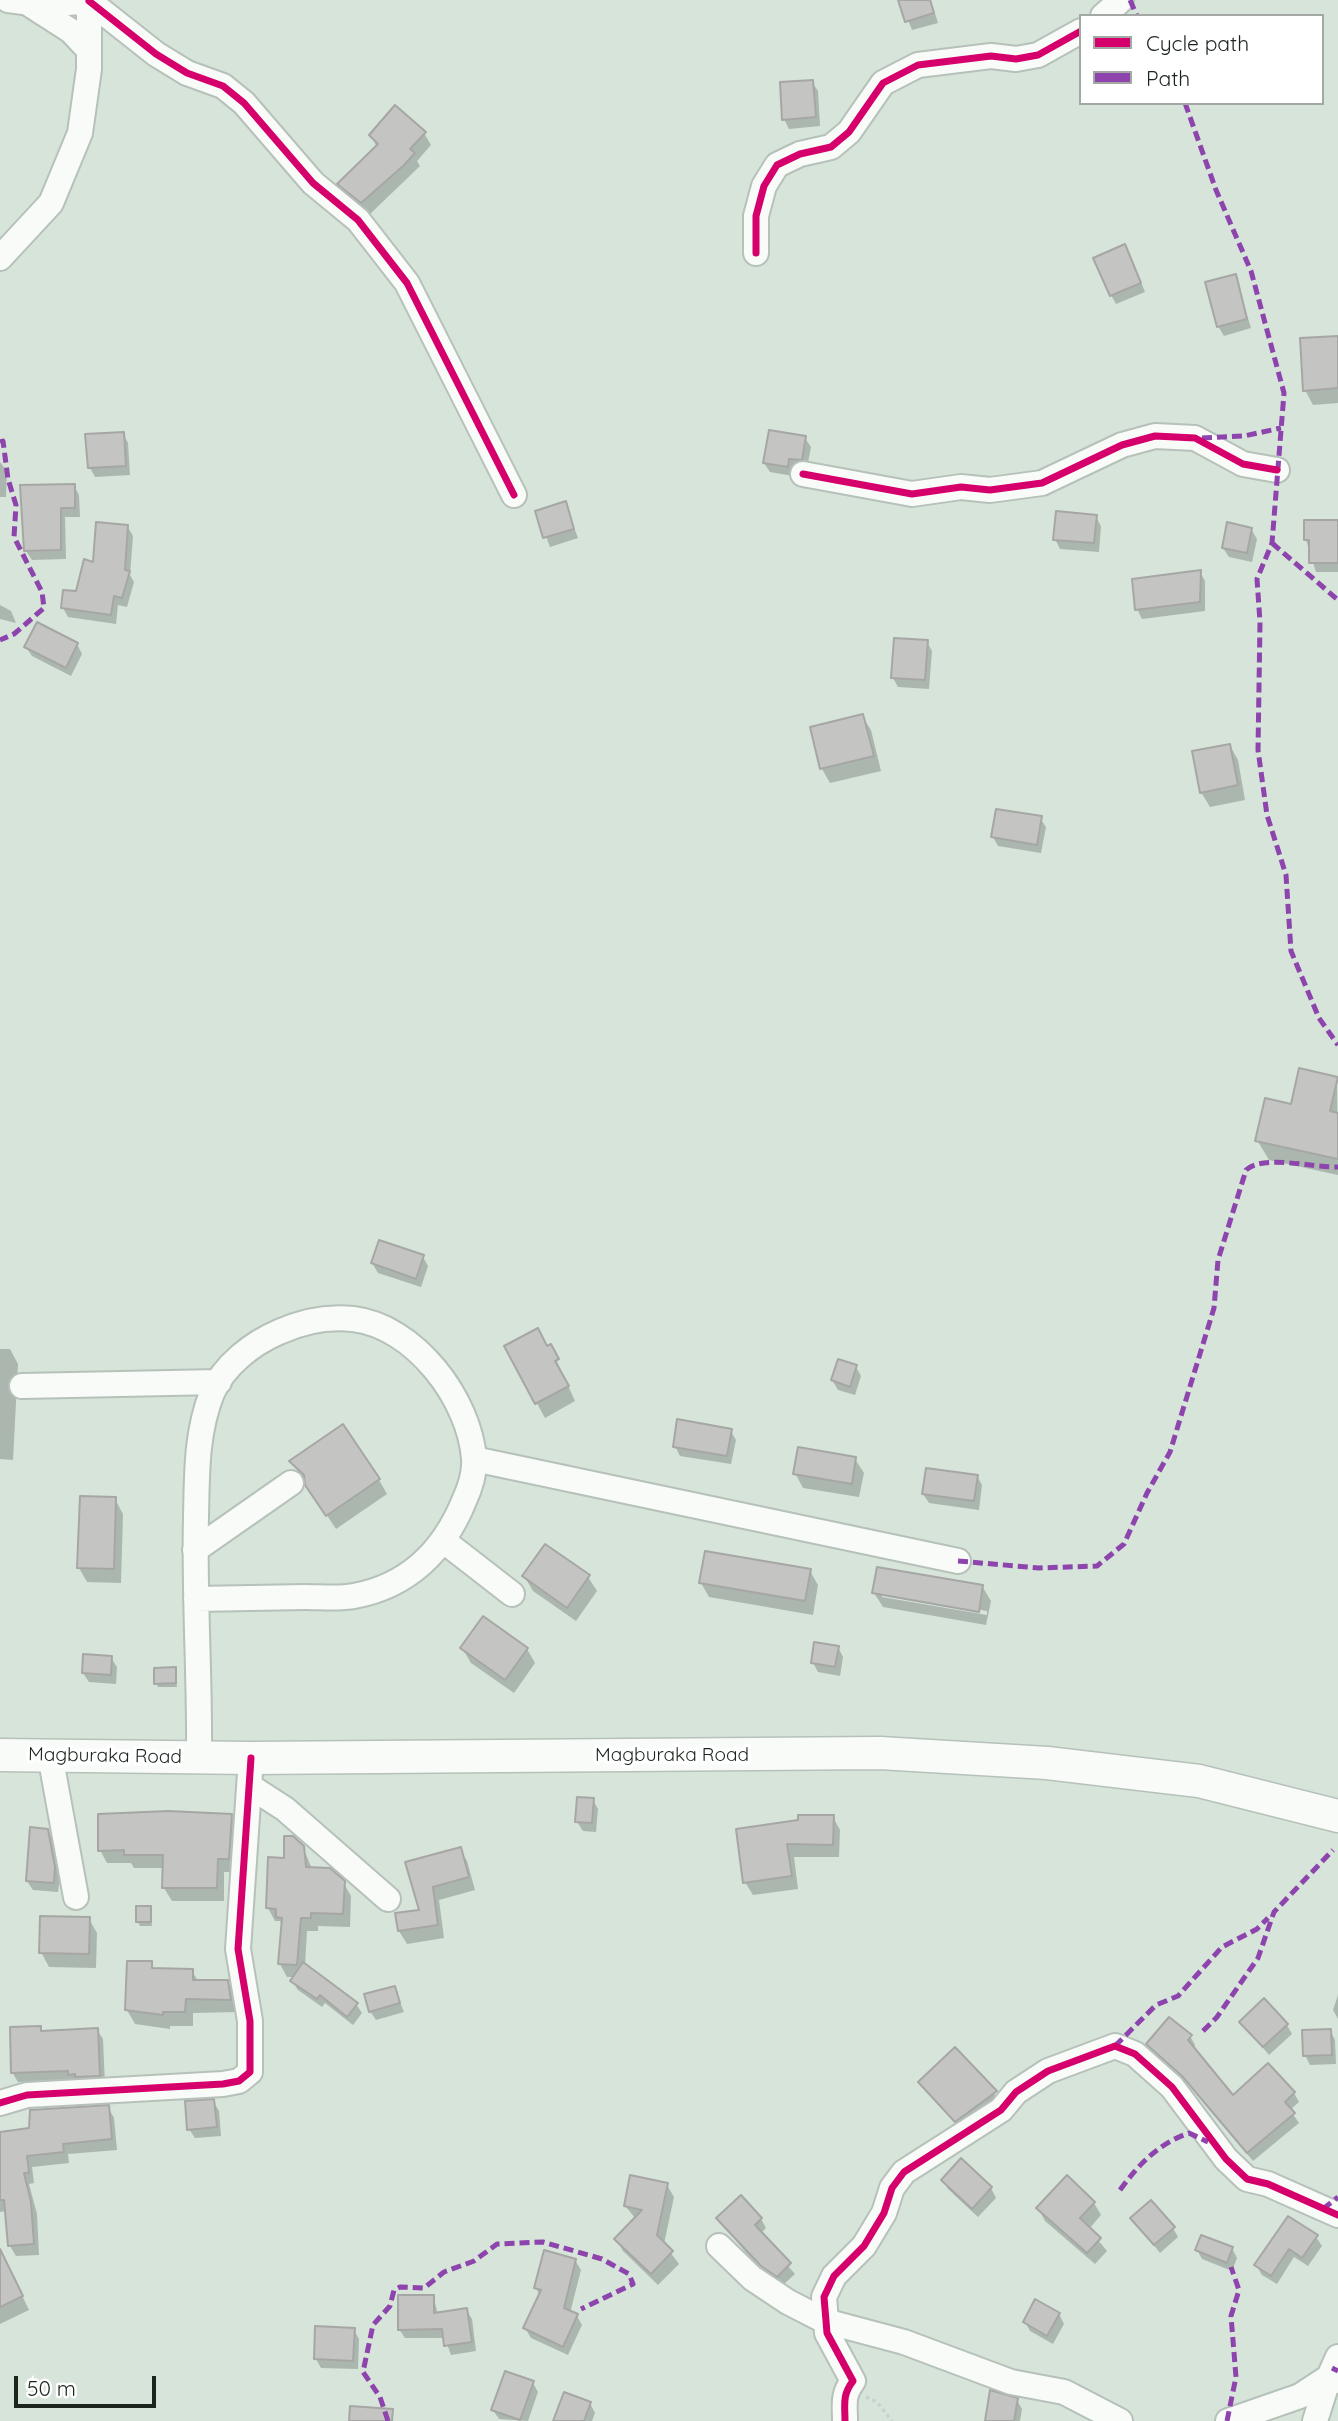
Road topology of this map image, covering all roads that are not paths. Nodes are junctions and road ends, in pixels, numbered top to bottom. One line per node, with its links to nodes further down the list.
1 (1121, 0): 4 (street)
2 (89, 1): 3 (street); 6 (street); 11 (street)
3 (18, 2): 6 (street)
4 (1105, 14)
5 (1079, 32): 7 (street)
6 (89, 50): 8 (street)
7 (756, 253)
8 (0, 258)
9 (1277, 470): 10 (street)
10 (803, 474)
11 (514, 495)
12 (219, 1382): 13 (street); 14 (street); 17 (street)
13 (22, 1386)
14 (474, 1459): 16 (street); 18 (street)
15 (291, 1483): 17 (street)
16 (445, 1542): 19 (street); 20 (street)
17 (195, 1550): 20 (street)
18 (958, 1561)
19 (512, 1594)
20 (196, 1599): 23 (street)
21 (0, 1755): 22 (main road, Magburaka Road)
22 (50, 1755): 23 (main road, Magburaka Road); 26 (street)
23 (199, 1757): 24 (main road, Magburaka Road)
24 (251, 1773): 25 (main road, Magburaka Road); 27 (street); 28 (street)
25 (1338, 1816)
26 (76, 1897)
27 (388, 1899)
28 (0, 2103)
29 (1338, 2215): 31 (street)
30 (719, 2246): 31 (street)
31 (824, 2321): 33 (street); 34 (street)
32 (1333, 2367): 35 (street); 36 (street)
33 (845, 2421)
34 (1120, 2421)
35 (1228, 2421)
36 (1315, 2421)

